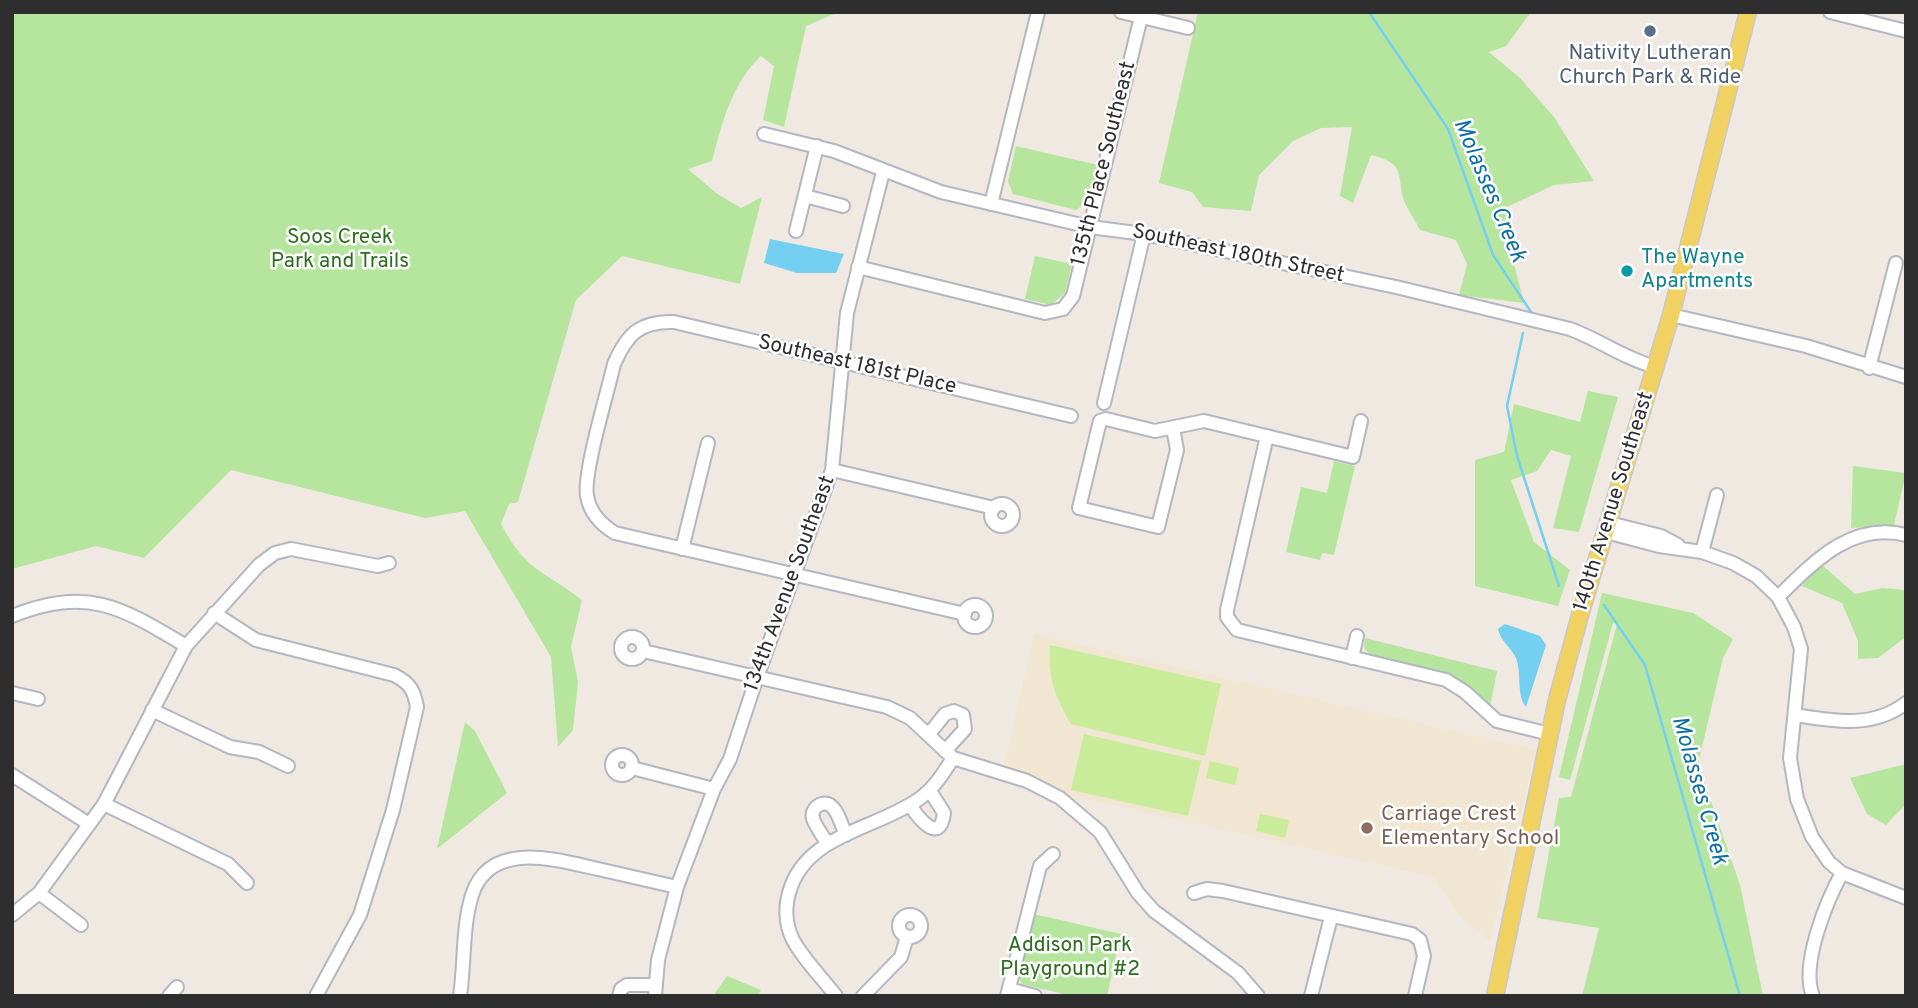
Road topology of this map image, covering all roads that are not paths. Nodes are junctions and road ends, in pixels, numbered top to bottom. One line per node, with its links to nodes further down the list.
1 (1038, 12): 12 (street)
2 (1121, 12): 5 (street)
3 (1748, 12): 19 (main road, 140th Avenue Southeast)
4 (1830, 12): 7 (street)
5 (1141, 17): 6 (street); 14 (street, 135th Place Southeast)
6 (1188, 28)
7 (1906, 31)
8 (764, 134): 9 (street, Southeast 180th Street)
9 (817, 146): 10 (street, Southeast 180th Street); 11 (street)
10 (883, 172): 12 (street, Southeast 180th Street); 18 (street, 134th Avenue Southeast)
11 (805, 196): 13 (street); 15 (street)
12 (991, 204): 14 (street, Southeast 180th Street)
13 (843, 206)
14 (1090, 227): 16 (street, Southeast 180th Street); 18 (street, 135th Place Southeast)
15 (796, 231)
16 (1144, 234): 21 (street, Southeast 180th Street); 24 (street)
17 (1896, 263): 22 (street)
18 (858, 268): 20 (street, 134th Avenue Southeast)
19 (1671, 315): 21 (main road, 140th Avenue Southeast); 22 (street)
20 (844, 362): 25 (street, Southeast 181st Place); 30 (street, 134th Avenue Southeast); 35 (street, Southeast 181st Place)
21 (1656, 368): 33 (main road, 140th Avenue Southeast)
22 (1869, 368): 23 (street)
23 (1906, 377)
24 (1104, 403)
25 (1071, 416)
26 (1361, 421): 28 (street)
27 (1173, 428): 27 (street); 28 (street)
28 (1267, 436): 46 (street)
29 (708, 443): 35 (street)
30 (832, 470): 32 (street); 38 (street, 134th Avenue Southeast)
31 (1717, 495): 36 (street)
32 (994, 508)
33 (1607, 528): 36 (street); 54 (main road, 140th Avenue Southeast)
34 (1906, 535): 39 (street)
35 (682, 549): 38 (street)
36 (1702, 552): 39 (street)
37 (389, 563): 40 (street)
38 (793, 575): 41 (street); 47 (street, 134th Avenue Southeast)
39 (1777, 597): 52 (street)
40 (214, 613): 44 (street); 79 (street)
41 (964, 614)
42 (12, 616): 44 (street)
43 (1357, 636): 46 (street)
44 (186, 646): 51 (street)
45 (643, 651): 47 (street)
46 (1352, 658): 54 (street)
47 (757, 677): 53 (street); 59 (street, 134th Avenue Southeast)
48 (12, 693): 49 (street)
49 (38, 699)
50 (1906, 703): 52 (street)
51 (152, 710): 56 (street); 61 (street)
52 (1795, 715): 67 (street)
53 (929, 734): 55 (street); 55 (street)
54 (1549, 734): 88 (main road, 140th Avenue Southeast)
55 (949, 755): 60 (street); 85 (street)
56 (288, 765)
57 (632, 768): 59 (street)
58 (12, 775): 63 (street)
59 (714, 789): 69 (street, 134th Avenue Southeast)
60 (930, 791): 62 (street); 62 (street)
61 (104, 804): 63 (street); 68 (street)
62 (910, 805): 64 (street)
63 (89, 824): 70 (street)
64 (846, 835): 65 (street); 65 (street)
65 (827, 843): 82 (street)
66 (1054, 854): 78 (street)
67 (1843, 873): 72 (street); 89 (street)
68 (247, 883)
69 (677, 887): 77 (street, 134th Avenue Southeast); 80 (street)
70 (39, 892): 73 (street); 75 (street)
71 (1194, 892): 74 (street)
72 (1906, 898)
73 (13, 912)
74 (1331, 917): 86 (street); 87 (street)
75 (81, 925)
76 (907, 937): 83 (street)
77 (655, 990): 81 (street, 134th Avenue Southeast)
78 (1008, 993): 84 (street)
79 (316, 996)
80 (460, 996)
81 (619, 996)
82 (836, 996)
83 (863, 996)
84 (1035, 996)
85 (1258, 996)
86 (1311, 996)
87 (1416, 996)
88 (1495, 996)
89 (1813, 996)

